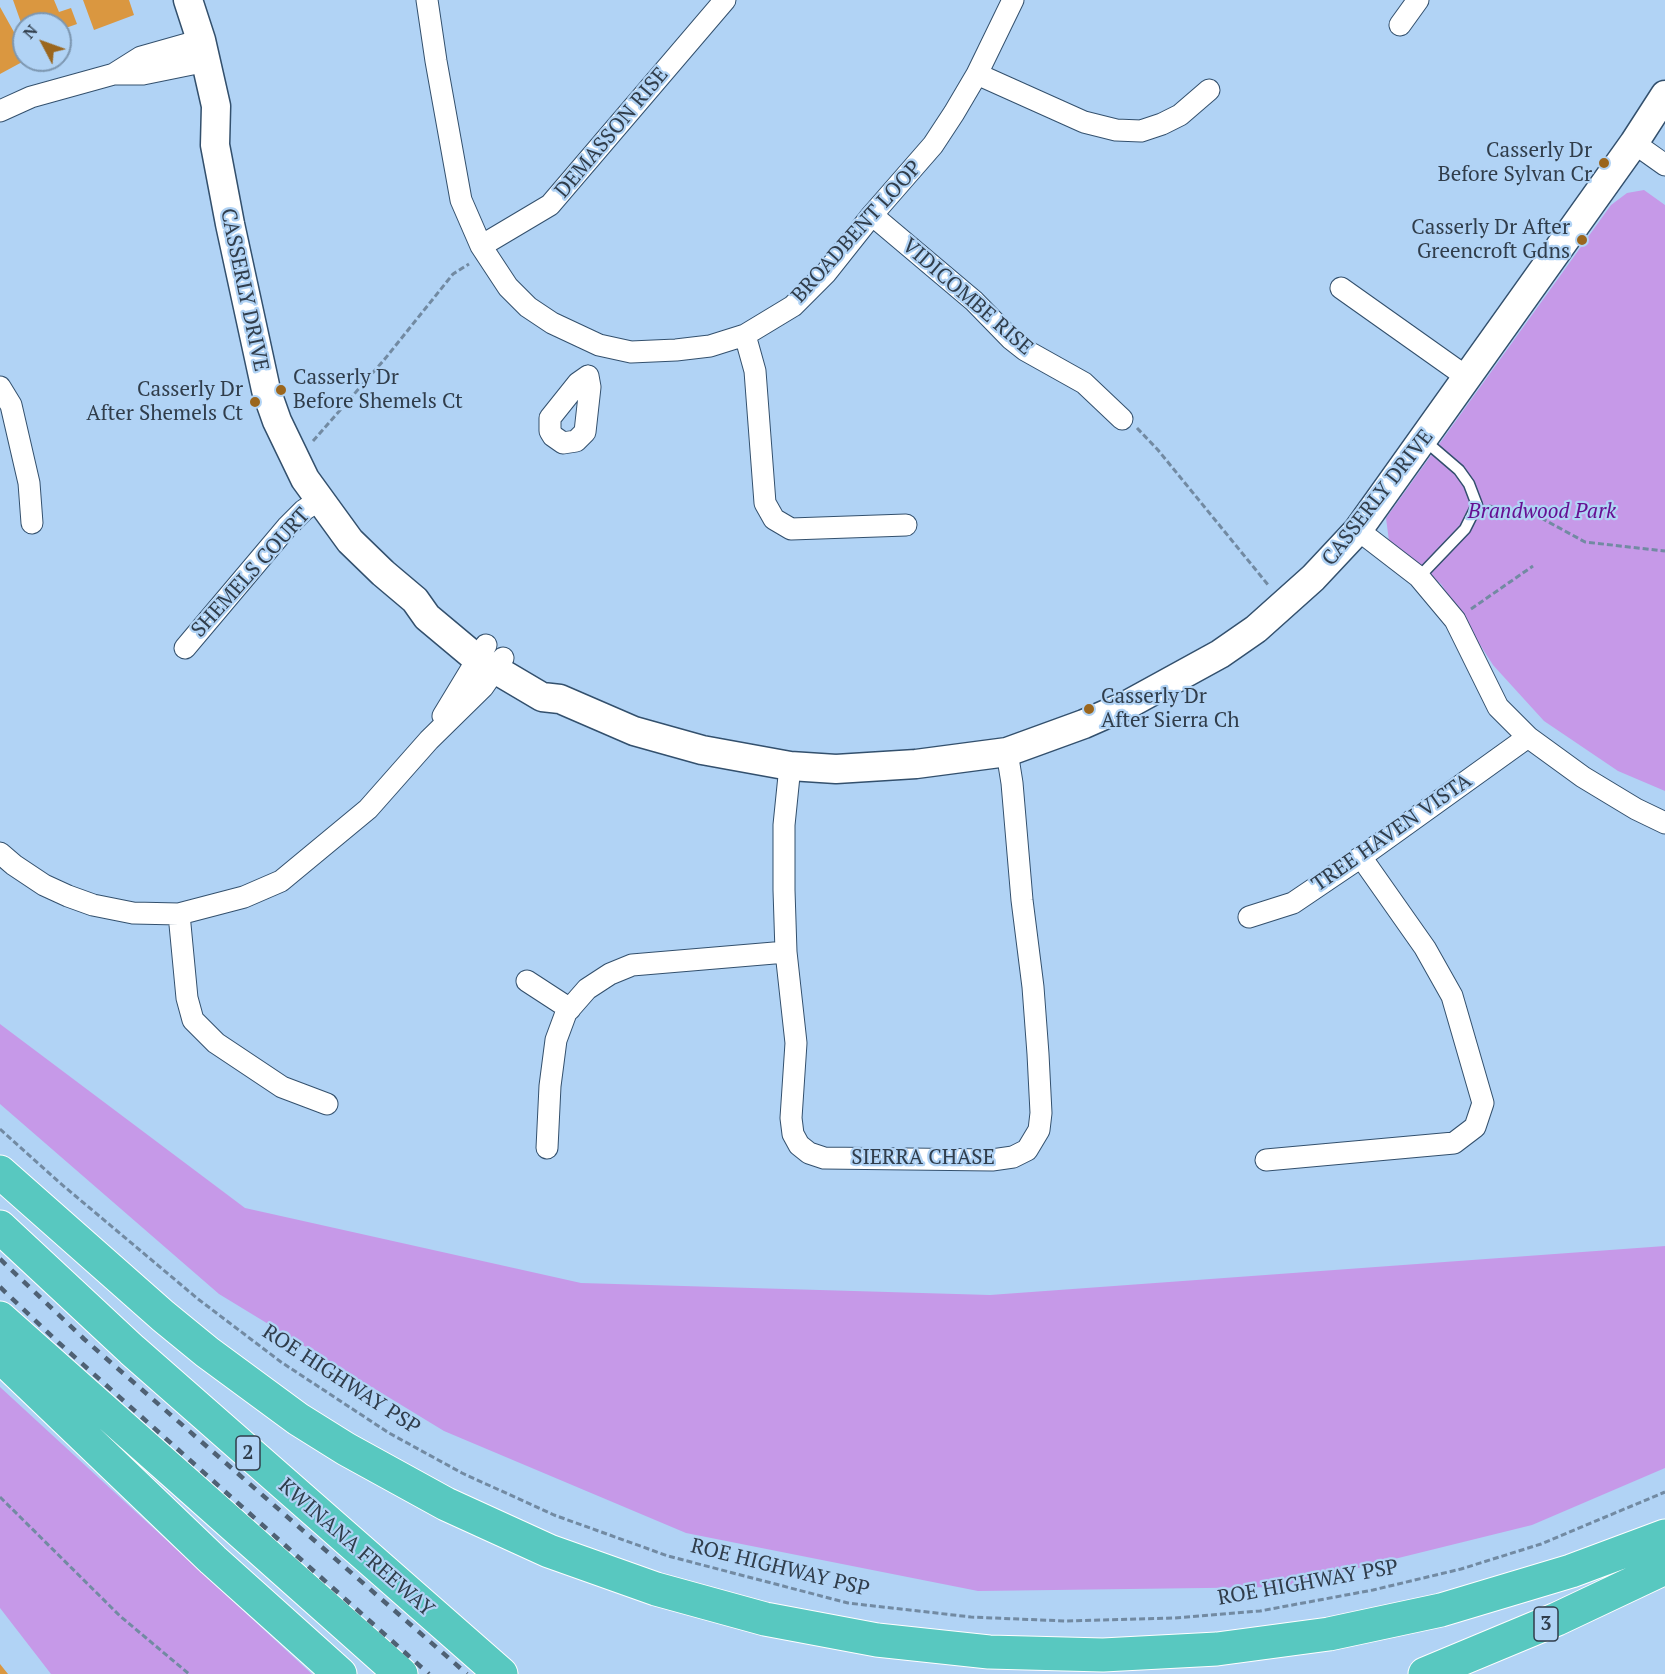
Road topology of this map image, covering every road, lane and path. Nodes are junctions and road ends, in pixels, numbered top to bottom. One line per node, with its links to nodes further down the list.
1 (170, 0): 8 (street, CASSERLY DRIVE)
2 (188, 0): 8 (street, CASSERLY DRIVE)
3 (427, 0): 16 (street, BROADBENT LOOP)
4 (725, 0): 16 (street, DEMASSON RISE)
5 (1013, 0): 9 (street, BROADBENT LOOP)
6 (1418, 0): 7 (street)
7 (1400, 26)
8 (196, 53): 12 (street); 25 (street, CASSERLY DRIVE)
9 (976, 74): 10 (street); 15 (street, BROADBENT LOOP)
10 (1209, 90)
11 (1664, 99): 13 (street, CASSERLY DRIVE)
12 (0, 111)
13 (1634, 143): 14 (street); 21 (street, CASSERLY DRIVE)
14 (1665, 165)
15 (872, 215): 18 (street, BROADBENT LOOP); 23 (street, VIDICOMBE RISE)
16 (483, 249): 19 (street, BROADBENT LOOP); 25 (path)
17 (1341, 288): 21 (street)
18 (744, 335): 19 (street, BROADBENT LOOP); 29 (street)
19 (599, 345): 20 (street)
20 (588, 376)
21 (1468, 378): 24 (street, CASSERLY DRIVE)
22 (0, 387): 28 (street)
23 (1122, 419): 34 (path)
24 (1424, 440): 27 (lane); 30 (street, CASSERLY DRIVE)
25 (293, 456): 26 (street, CASSERLY DRIVE)
26 (319, 500): 36 (street, SHEMELS COURT); 37 (street, CASSERLY DRIVE)
27 (1477, 505): 31 (path); 33 (lane)
28 (32, 523)
29 (906, 525)
30 (1358, 530): 33 (street); 39 (street, CASSERLY DRIVE)
31 (1665, 551)
32 (1533, 566): 35 (path)
33 (1419, 577): 35 (street)
34 (1275, 591)
35 (1455, 620): 38 (street)
36 (185, 648)
37 (490, 658): 40 (street, CASSERLY DRIVE); 44 (street)
38 (1528, 737): 41 (street); 43 (street, TREE HAVEN VISTA)
39 (1007, 752): 40 (street, CASSERLY DRIVE); 46 (street, SIERRA CHASE)
40 (790, 766): 46 (street, SIERRA CHASE)
41 (1665, 824)
42 (0, 853): 44 (street)
43 (1361, 857): 45 (street, TREE HAVEN VISTA); 52 (street)
44 (179, 914): 49 (street)
45 (1249, 917)
46 (786, 952): 48 (street)
47 (527, 981): 48 (street)
48 (570, 1009): 51 (street)
49 (327, 1104)
50 (0, 1129): 57 (path, ROE HIGHWAY PSP)
51 (547, 1148)
52 (1266, 1160)
53 (0, 1172): 59 (highway)
54 (0, 1227): 64 (highway, KWINANA FREEWAY / 2)
55 (0, 1318): 63 (highway)
56 (0, 1356): 62 (highway)
57 (1665, 1492)
58 (0, 1497): 61 (path)
59 (1665, 1536)
60 (1665, 1568): 65 (highway, 3)
61 (189, 1674)
62 (340, 1674)
63 (401, 1674)
64 (501, 1674)
65 (1425, 1674)

